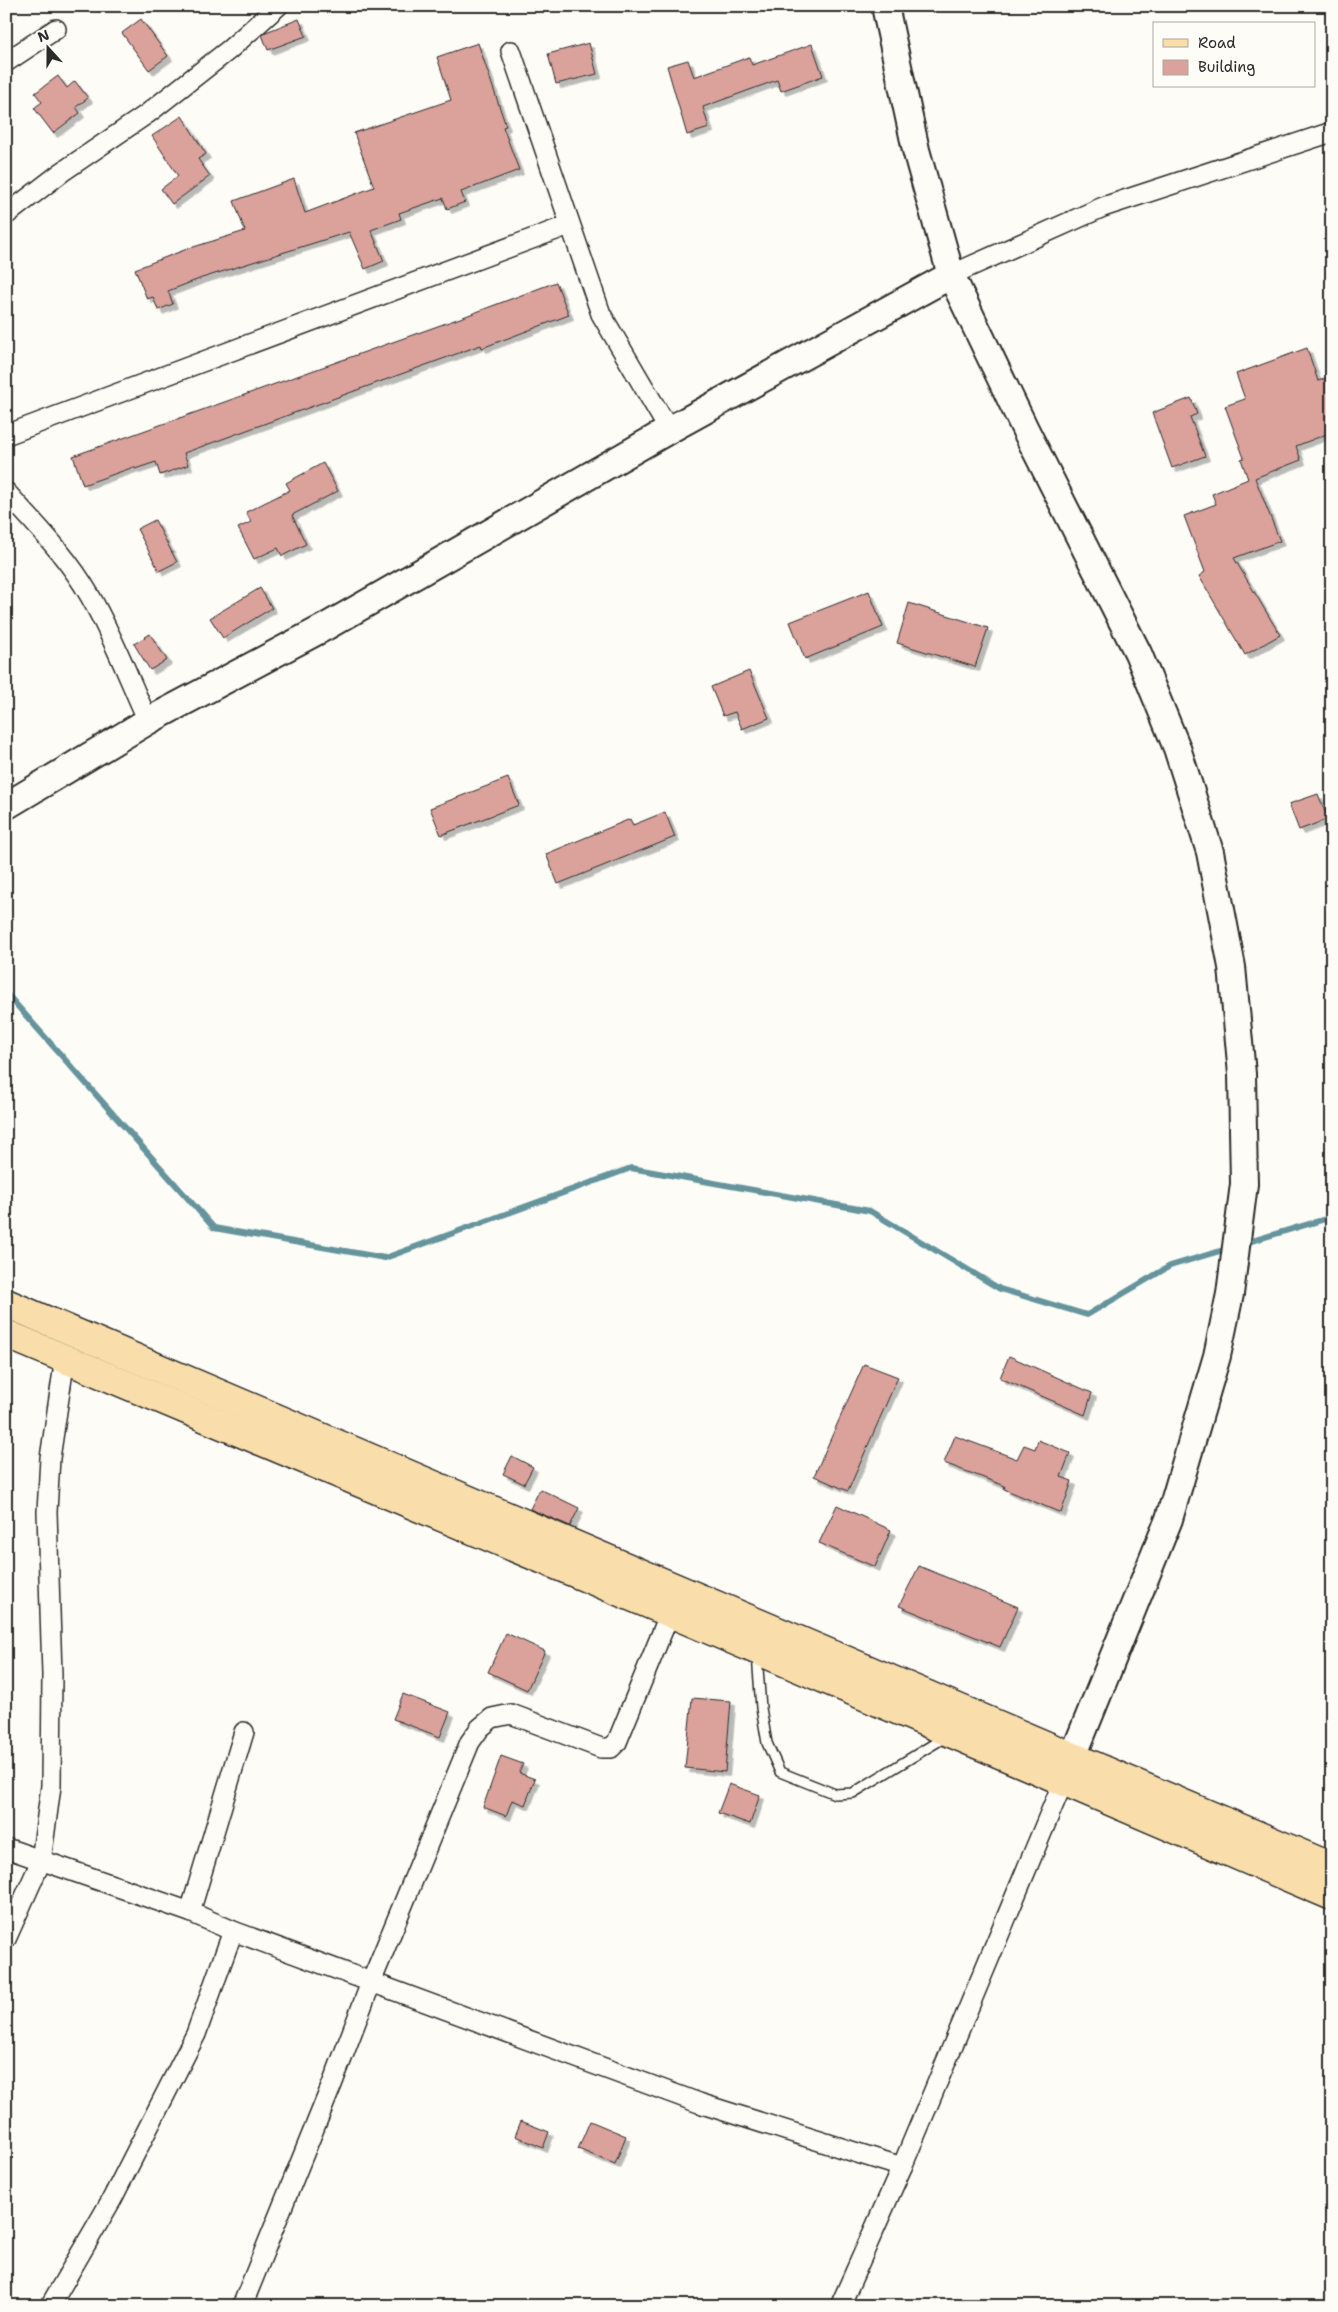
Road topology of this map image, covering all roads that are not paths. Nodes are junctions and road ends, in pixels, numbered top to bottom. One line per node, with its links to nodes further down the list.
1 (278, 6): 7 (street)
2 (885, 6): 9 (street)
3 (56, 29): 5 (street)
4 (511, 51): 8 (street)
5 (6, 62)
6 (1332, 132): 9 (street)
7 (6, 215)
8 (569, 225): 10 (street); 11 (street)
9 (952, 275): 10 (street); 22 (street)
10 (669, 430): 13 (street)
11 (6, 435)
12 (6, 492): 13 (street)
13 (148, 721): 14 (street)
14 (6, 806)
15 (6, 1303): 22 (main road)
16 (6, 1334): 17 (main road)
17 (65, 1358): 18 (main road); 25 (street)
18 (670, 1614): 19 (main road); 31 (street)
19 (756, 1650): 21 (main road); 21 (lane)
20 (244, 1732): 28 (street)
21 (950, 1734): 23 (main road)
22 (1074, 1755): 23 (street); 26 (main road)
23 (1063, 1782): 27 (main road); 32 (street)
24 (6, 1848): 25 (street)
25 (41, 1861): 28 (street); 30 (street)
26 (1332, 1867)
27 (1332, 1896)
28 (190, 1912): 29 (street)
29 (233, 1931): 31 (street); 33 (street)
30 (6, 1939)
31 (372, 1980): 32 (street); 34 (street)
32 (902, 2167): 35 (street)
33 (50, 2306)
34 (242, 2306)
35 (840, 2306)

